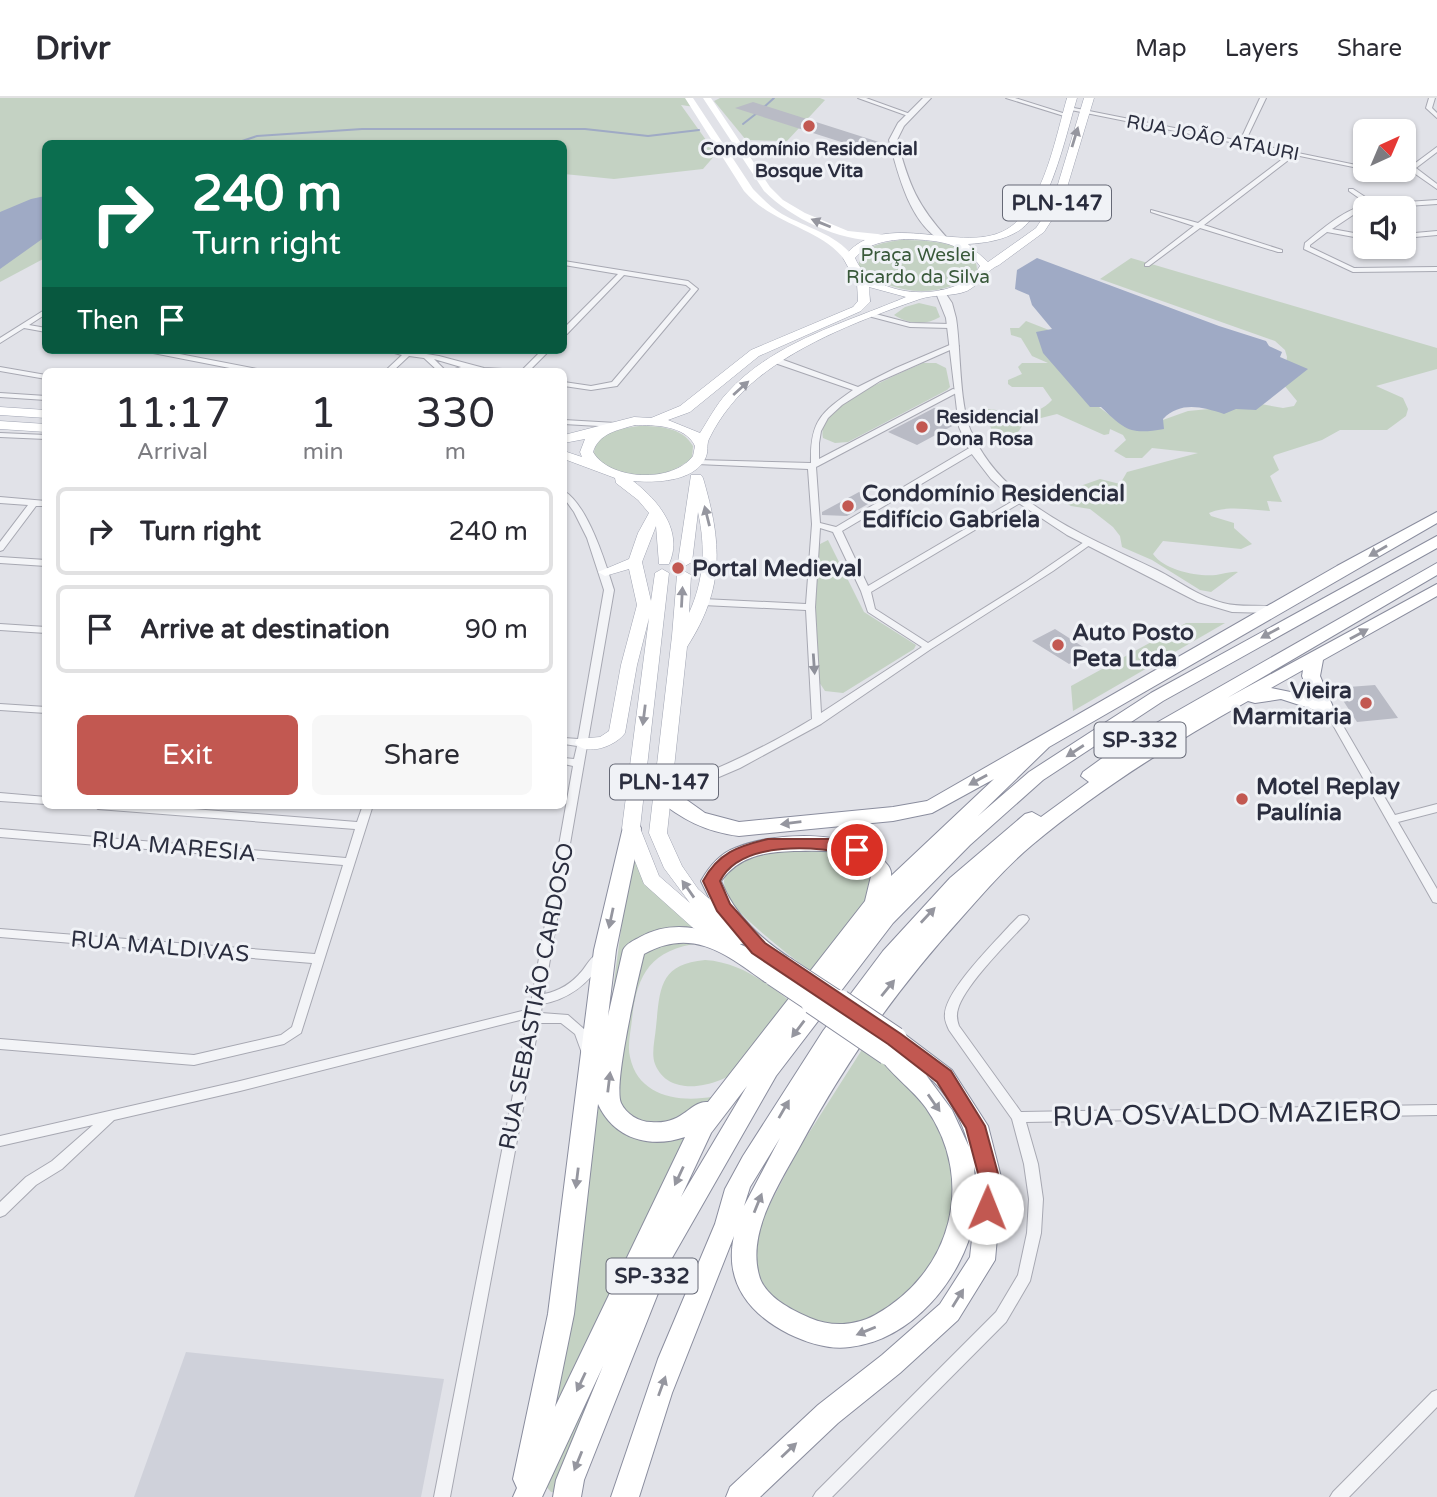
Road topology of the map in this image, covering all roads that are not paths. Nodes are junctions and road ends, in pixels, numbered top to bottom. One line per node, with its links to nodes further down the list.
1 (689, 98): 40 (main road)
2 (707, 98): 37 (main road, one-way to 2)
3 (861, 98): 13 (street)
4 (927, 98): 13 (street)
5 (1009, 98): 9 (street)
6 (1089, 98): 12 (main road, PLN-147)
7 (1263, 98): 15 (street)
8 (1431, 100): 10 (street); 14 (street)
9 (1026, 102): 11 (street); 11 (street)
10 (1437, 103)
11 (1070, 106): 12 (street, RUA JOÃO ATAURI); 21 (main road, PLN-147)
12 (1084, 111): 15 (street, RUA JOÃO ATAURI); 22 (main road, PLN-147, one-way to 12)
13 (910, 115): 30 (street)
14 (1437, 116)
15 (1242, 143): 17 (street, RUA JOÃO ATAURI)
16 (1437, 149): 19 (street)
17 (1294, 153): 18 (street, RUA JOÃO ATAURI); 31 (street)
18 (1353, 165)
19 (1416, 165)
20 (1416, 173): 23 (street)
21 (1045, 179): 22 (main road); 38 (main road, PLN-147)
22 (1063, 181): 43 (main road, PLN-147)
23 (1437, 187)
24 (1351, 190): 25 (street)
25 (1360, 196)
26 (1437, 202): 27 (street)
27 (1416, 203)
28 (1353, 210): 32 (street)
29 (1153, 211): 31 (street)
30 (924, 220): 36 (street); 38 (street)
31 (1199, 225): 39 (street); 42 (street)
32 (1326, 230): 34 (street); 44 (street)
33 (1437, 233): 35 (street)
34 (1353, 235)
35 (1416, 235)
36 (904, 236): 37 (main road); 38 (main road)
37 (887, 238): 40 (main road)
38 (948, 240): 43 (main road)
39 (1280, 251)
40 (849, 258): 46 (main road)
41 (567, 263): 45 (street)
42 (1147, 265)
43 (986, 266): 47 (main road)
44 (1437, 269)
45 (623, 272): 56 (street); 74 (street)
46 (858, 277): 49 (main road); 81 (main road)
47 (958, 290): 48 (main road); 50 (street)
48 (941, 293): 49 (main road); 50 (street)
49 (922, 294): 52 (main road)
50 (950, 310): 54 (street)
51 (42, 314): 53 (street)
52 (875, 315): 54 (street); 64 (main road)
53 (22, 326): 55 (street); 57 (street)
54 (950, 326): 58 (street)
55 (42, 329)
56 (567, 329)
57 (0, 341)
58 (955, 346): 75 (street); 76 (street)
59 (168, 354): 66 (street)
60 (407, 354): 63 (street); 67 (street)
61 (442, 354): 63 (street)
62 (542, 354): 71 (street)
63 (434, 360): 65 (street); 68 (street)
64 (775, 360): 75 (street); 89 (main road, one-way to 64)
65 (470, 367): 69 (street); 70 (street)
66 (239, 368)
67 (392, 368)
68 (440, 368)
69 (466, 368)
70 (474, 368)
71 (528, 368)
72 (0, 369): 73 (street)
73 (42, 376)
74 (567, 384)
75 (857, 389): 93 (street)
76 (956, 391): 90 (street); 93 (street)
77 (0, 395): 78 (street)
78 (42, 398)
79 (0, 411): 80 (main road)
80 (42, 414)
81 (655, 421): 85 (main road); 89 (main road)
82 (567, 422): 85 (street)
83 (0, 425): 84 (main road)
84 (42, 428)
85 (609, 428): 88 (main road); 92 (main road)
86 (0, 435): 87 (street)
87 (42, 437)
88 (567, 438)
89 (701, 442): 94 (main road)
90 (974, 449): 98 (street); 104 (street)
91 (567, 456): 92 (main road)
92 (592, 464): 95 (main road)
93 (813, 466): 94 (street); 103 (street)
94 (696, 468): 95 (main road); 115 (main road, one-way to 94); 123 (main road, PLN-147, one-way to 94)
95 (612, 475): 101 (main road, PLN-147)
96 (568, 497): 112 (street, RUA SEBASTIÃO CARDOSO)
97 (0, 500): 99 (street)
98 (1021, 500): 106 (street); 114 (street)
99 (34, 503): 100 (street); 107 (street)
100 (42, 504)
101 (656, 513): 109 (main road); 122 (main road, PLN-147)
102 (1437, 517): 118 (highway, one-way to 118)
103 (816, 524): 104 (street); 117 (street)
104 (836, 530): 114 (street)
105 (1437, 541): 166 (highway, SP-332, one-way to 166)
106 (1090, 542): 118 (street); 121 (street)
107 (0, 548)
108 (0, 560): 110 (street)
109 (635, 562): 112 (main road); 116 (main road)
110 (42, 563)
111 (1437, 568): 167 (highway, SP-332, one-way to 111)
112 (605, 572): 131 (street, RUA SEBASTIÃO CARDOSO)
113 (1437, 589): 124 (highway, one-way to 113)
114 (866, 591): 121 (street)
115 (703, 602): 117 (street); 123 (main road)
116 (645, 603): 122 (main road); 131 (main road)
117 (810, 607): 129 (street, one-way to 129)
118 (1272, 610): 132 (highway)
119 (0, 627): 120 (street)
120 (42, 630)
121 (929, 647): 129 (street)
122 (651, 648): 143 (main road, PLN-147, one-way to 143)
123 (678, 650): 135 (main road, PLN-147)
124 (1314, 659): 126 (highway); 128 (highway)
125 (0, 707): 127 (street)
126 (1324, 707): 128 (highway); 141 (street)
127 (42, 710)
128 (1209, 715): 155 (highway, one-way to 128)
129 (817, 722): 135 (street)
130 (567, 741): 131 (street)
131 (583, 743): 134 (street, RUA SEBASTIÃO CARDOSO)
132 (1042, 744): 135 (highway, one-way to 135); 147 (highway)
133 (567, 761): 134 (street)
134 (579, 763): 153 (street, RUA SEBASTIÃO CARDOSO)
135 (663, 793): 152 (main road, PLN-147, one-way to 135)
136 (0, 797): 137 (street)
137 (42, 801)
138 (1437, 808): 141 (street)
139 (148, 809): 142 (street)
140 (367, 809): 142 (street)
141 (1391, 820): 146 (street)
142 (361, 826): 145 (street)
143 (631, 828): 150 (highway, one-way to 150); 152 (main road)
144 (0, 833): 145 (street, RUA MARESIA)
145 (348, 862): 151 (street)
146 (1437, 899)
147 (875, 903): 152 (highway); 157 (highway)
148 (1023, 919): 160 (street)
149 (0, 933): 151 (street, RUA MALDIVAS)
150 (605, 950): 153 (street); 156 (highway)
151 (319, 959): 154 (street)
152 (769, 964): 155 (highway, bridge); 157 (highway, one-way to 152)
153 (535, 1010): 156 (street); 159 (street); 164 (street, RUA SEBASTIÃO CARDOSO)
154 (0, 1044)
155 (892, 1046): 168 (highway, one-way to 155)
156 (589, 1061): 165 (highway, one-way to 165)
157 (743, 1073): 165 (highway, one-way to 165)
158 (1437, 1110): 160 (street, RUA OSVALDO MAZIERO)
159 (111, 1116): 161 (street); 162 (street)
160 (1018, 1117): 169 (street)
161 (0, 1141)
162 (0, 1211)
163 (1437, 1397): 170 (street)
164 (442, 1497)
165 (525, 1497)
166 (567, 1497)
167 (625, 1497)
168 (740, 1497)
169 (821, 1497)
170 (1338, 1497)

